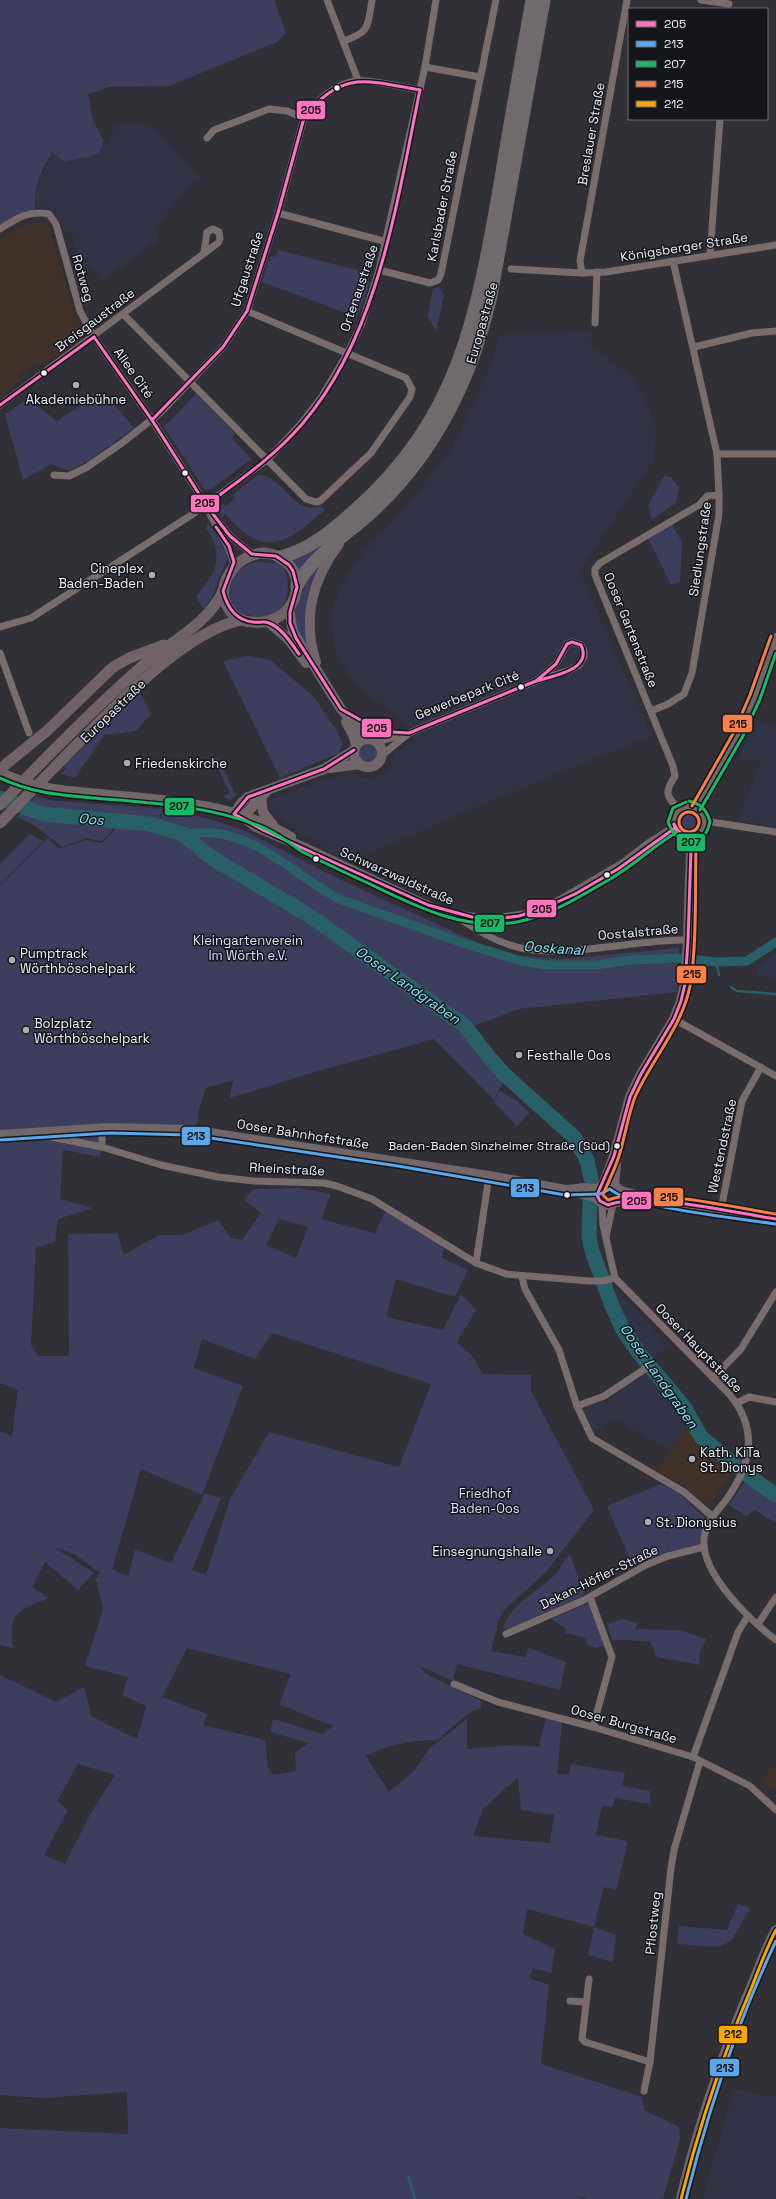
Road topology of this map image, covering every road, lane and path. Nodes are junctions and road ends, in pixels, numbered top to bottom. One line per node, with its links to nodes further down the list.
1 (327, 0): 10 (street)
2 (372, 0): 10 (street)
3 (436, 0): 11 (street, Ortenaustraße)
4 (496, 0): 12 (street, Karlsbader Straße)
5 (532, 0): 47 (highway, Europastraße)
6 (544, 0): 45 (highway, Europastraße)
7 (627, 0): 28 (street, Breslauer Straße)
8 (701, 0): 9 (street)
9 (729, 4)
10 (344, 41): 13 (street)
11 (425, 67): 12 (street); 14 (street, Ortenaustraße)
12 (480, 77): 26 (street, Karlsbader Straße)
13 (358, 80): 14 (street, Ufgaustraße); 15 (street, Ufgaustraße)
14 (420, 90): 20 (street, Ortenaustraße)
15 (304, 118): 17 (street); 18 (street, Ufgaustraße)
16 (720, 120): 23 (street)
17 (207, 138)
18 (278, 213): 20 (street); 29 (street, Ufgaustraße)
19 (0, 229): 33 (street, Rotweg)
20 (387, 242): 26 (street, Ortenaustraße)
21 (776, 245): 23 (street, Königsberger Straße)
22 (204, 252): 30 (street, Breisgaustraße)
23 (710, 255): 24 (street, Königsberger Straße)
24 (673, 261): 27 (street, Königsberger Straße); 34 (street, Siedlungstraße)
25 (511, 269): 28 (street, Königsberger Straße)
26 (379, 270): 35 (street, Ortenaustraße)
27 (596, 272): 28 (street, Königsberger Straße); 31 (street)
28 (582, 273)
29 (247, 311): 35 (street); 36 (street, Ufgaustraße)
30 (123, 314): 33 (street, Breisgaustraße); 36 (street)
31 (595, 323)
32 (776, 331): 34 (street)
33 (94, 337): 37 (street, Breisgaustraße); 38 (street, Allee Cité)
34 (694, 347): 39 (street, Siedlungstraße)
35 (347, 354): 41 (street, Ortenaustraße); 41 (street)
36 (191, 382): 38 (street, Ufgaustraße); 41 (street)
37 (0, 405)
38 (152, 420): 42 (street, Ufgaustraße); 44 (street, Allee Cité)
39 (717, 454): 40 (street); 43 (street, Siedlungstraße)
40 (776, 454)
41 (267, 460): 44 (street, Ortenaustraße)
42 (54, 475)
43 (719, 495): 61 (street, Siedlungstraße); 61 (street, Ooser Gartenstraße)
44 (206, 505): 46 (street, Allee Cité); 48 (street, Allee Cité); 54 (street, Ortenaustraße)
45 (345, 536): 49 (highway, Europastraße); 58 (street)
46 (252, 554): 47 (main road); 48 (main road)
47 (280, 557): 49 (main road)
48 (234, 567): 50 (main road)
49 (297, 586): 51 (main road)
50 (223, 591): 52 (main road); 56 (main road, Europastraße)
51 (289, 609): 53 (main road); 58 (street)
52 (241, 620): 53 (main road); 79 (main road, Europastraße, bridge)
53 (268, 622): 66 (street)
54 (0, 627)
55 (776, 638): 75 (street)
56 (174, 642): 69 (main road); 74 (main road, Europastraße, bridge)
57 (0, 653): 62 (street)
58 (320, 675): 60 (street)
59 (536, 681): 59 (street, Gewerbepark Cité); 63 (street, Gewerbepark Cité)
60 (341, 709): 64 (street); 65 (street)
61 (651, 711): 76 (street, Ooser Gartenstraße)
62 (29, 733)
63 (409, 733): 64 (street, Gewerbepark Cité); 67 (street, Gewerbepark Cité)
64 (399, 734): 65 (street, Gewerbepark Cité)
65 (372, 741): 66 (street, Gewerbepark Cité); 67 (street)
66 (355, 748): 68 (street); 70 (street, Gewerbepark Cité)
67 (382, 756): 68 (street, Gewerbepark Cité)
68 (360, 764): 70 (street, Gewerbepark Cité)
69 (0, 769)
70 (324, 769): 72 (street, Gewerbepark Cité)
71 (0, 772): 77 (street, Schwarzwaldstraße)
72 (272, 789): 73 (street, Gewerbepark Cité); 77 (street, Gewerbepark Cité)
73 (262, 796): 77 (street, Gewerbepark Cité); 80 (street)
74 (0, 805)
75 (696, 808): 76 (street); 78 (street)
76 (679, 810): 81 (street)
77 (238, 816): 80 (street, Schwarzwaldstraße); 84 (street, Schwarzwaldstraße)
78 (705, 821): 82 (street); 83 (street)
79 (0, 823)
80 (274, 827): 84 (street, Schwarzwaldstraße)
81 (675, 828): 83 (street); 85 (street, Schwarzwaldstraße)
82 (776, 832)
83 (688, 837): 86 (street)
84 (303, 847): 85 (street, Schwarzwaldstraße)
85 (454, 915): 86 (street, Oostalstraße)
86 (688, 943): 87 (street)
87 (674, 1019): 88 (street); 94 (street)
88 (761, 1067): 89 (street); 100 (street, Westendstraße)
89 (776, 1076)
90 (102, 1129): 92 (street, Ooser Bahnhofstraße); 93 (street); 95 (street, Ooser Bahnhofstraße)
91 (0, 1134): 92 (street, Rheinstraße)
92 (34, 1134): 93 (street, Rheinstraße)
93 (102, 1147): 103 (street, Rheinstraße)
94 (614, 1156): 96 (street); 97 (street)
95 (489, 1176): 97 (street, Ooser Bahnhofstraße); 103 (street)
96 (616, 1188): 97 (street); 98 (street); 99 (street)
97 (600, 1194): 99 (street); 102 (street, Ooser Hauptstraße)
98 (652, 1200): 99 (street); 100 (street)
99 (615, 1203): 102 (street, Ooser Hauptstraße)
100 (721, 1210): 101 (street)
101 (776, 1219)
102 (606, 1237): 105 (street, Ooser Hauptstraße)
103 (476, 1263): 104 (street, Rheinstraße)
104 (522, 1277): 105 (street, Rheinstraße); 112 (street)
105 (615, 1278): 109 (street, Ooser Hauptstraße)
106 (776, 1292): 107 (street)
107 (773, 1302): 109 (street)
108 (648, 1367): 112 (street)
109 (713, 1378): 111 (street, Ooser Hauptstraße)
110 (776, 1402): 111 (street)
111 (737, 1404): 113 (street, Ooser Hauptstraße)
112 (577, 1406): 113 (street)
113 (713, 1517): 114 (street, Ooser Hauptstraße)
114 (704, 1547): 115 (street, Dekan-Höfler-Straße); 117 (street)
115 (590, 1597): 119 (street, Dekan-Höfler-Straße); 122 (street)
116 (776, 1597): 118 (street)
117 (748, 1616): 118 (street); 123 (street, Pflostweg)
118 (758, 1624): 120 (street)
119 (506, 1634)
120 (776, 1640)
121 (454, 1684): 122 (street, Ooser Burgstraße)
122 (593, 1727): 123 (street, Ooser Burgstraße)
123 (696, 1759): 124 (street, Ooser Burgstraße); 129 (street, Pflostweg)
124 (776, 1810)
125 (776, 1930): 131 (street)
126 (589, 1979): 128 (street)
127 (570, 2001): 128 (street)
128 (585, 2002): 129 (street)
129 (650, 2062): 130 (street, Pflostweg)
130 (644, 2091)
131 (681, 2199)

